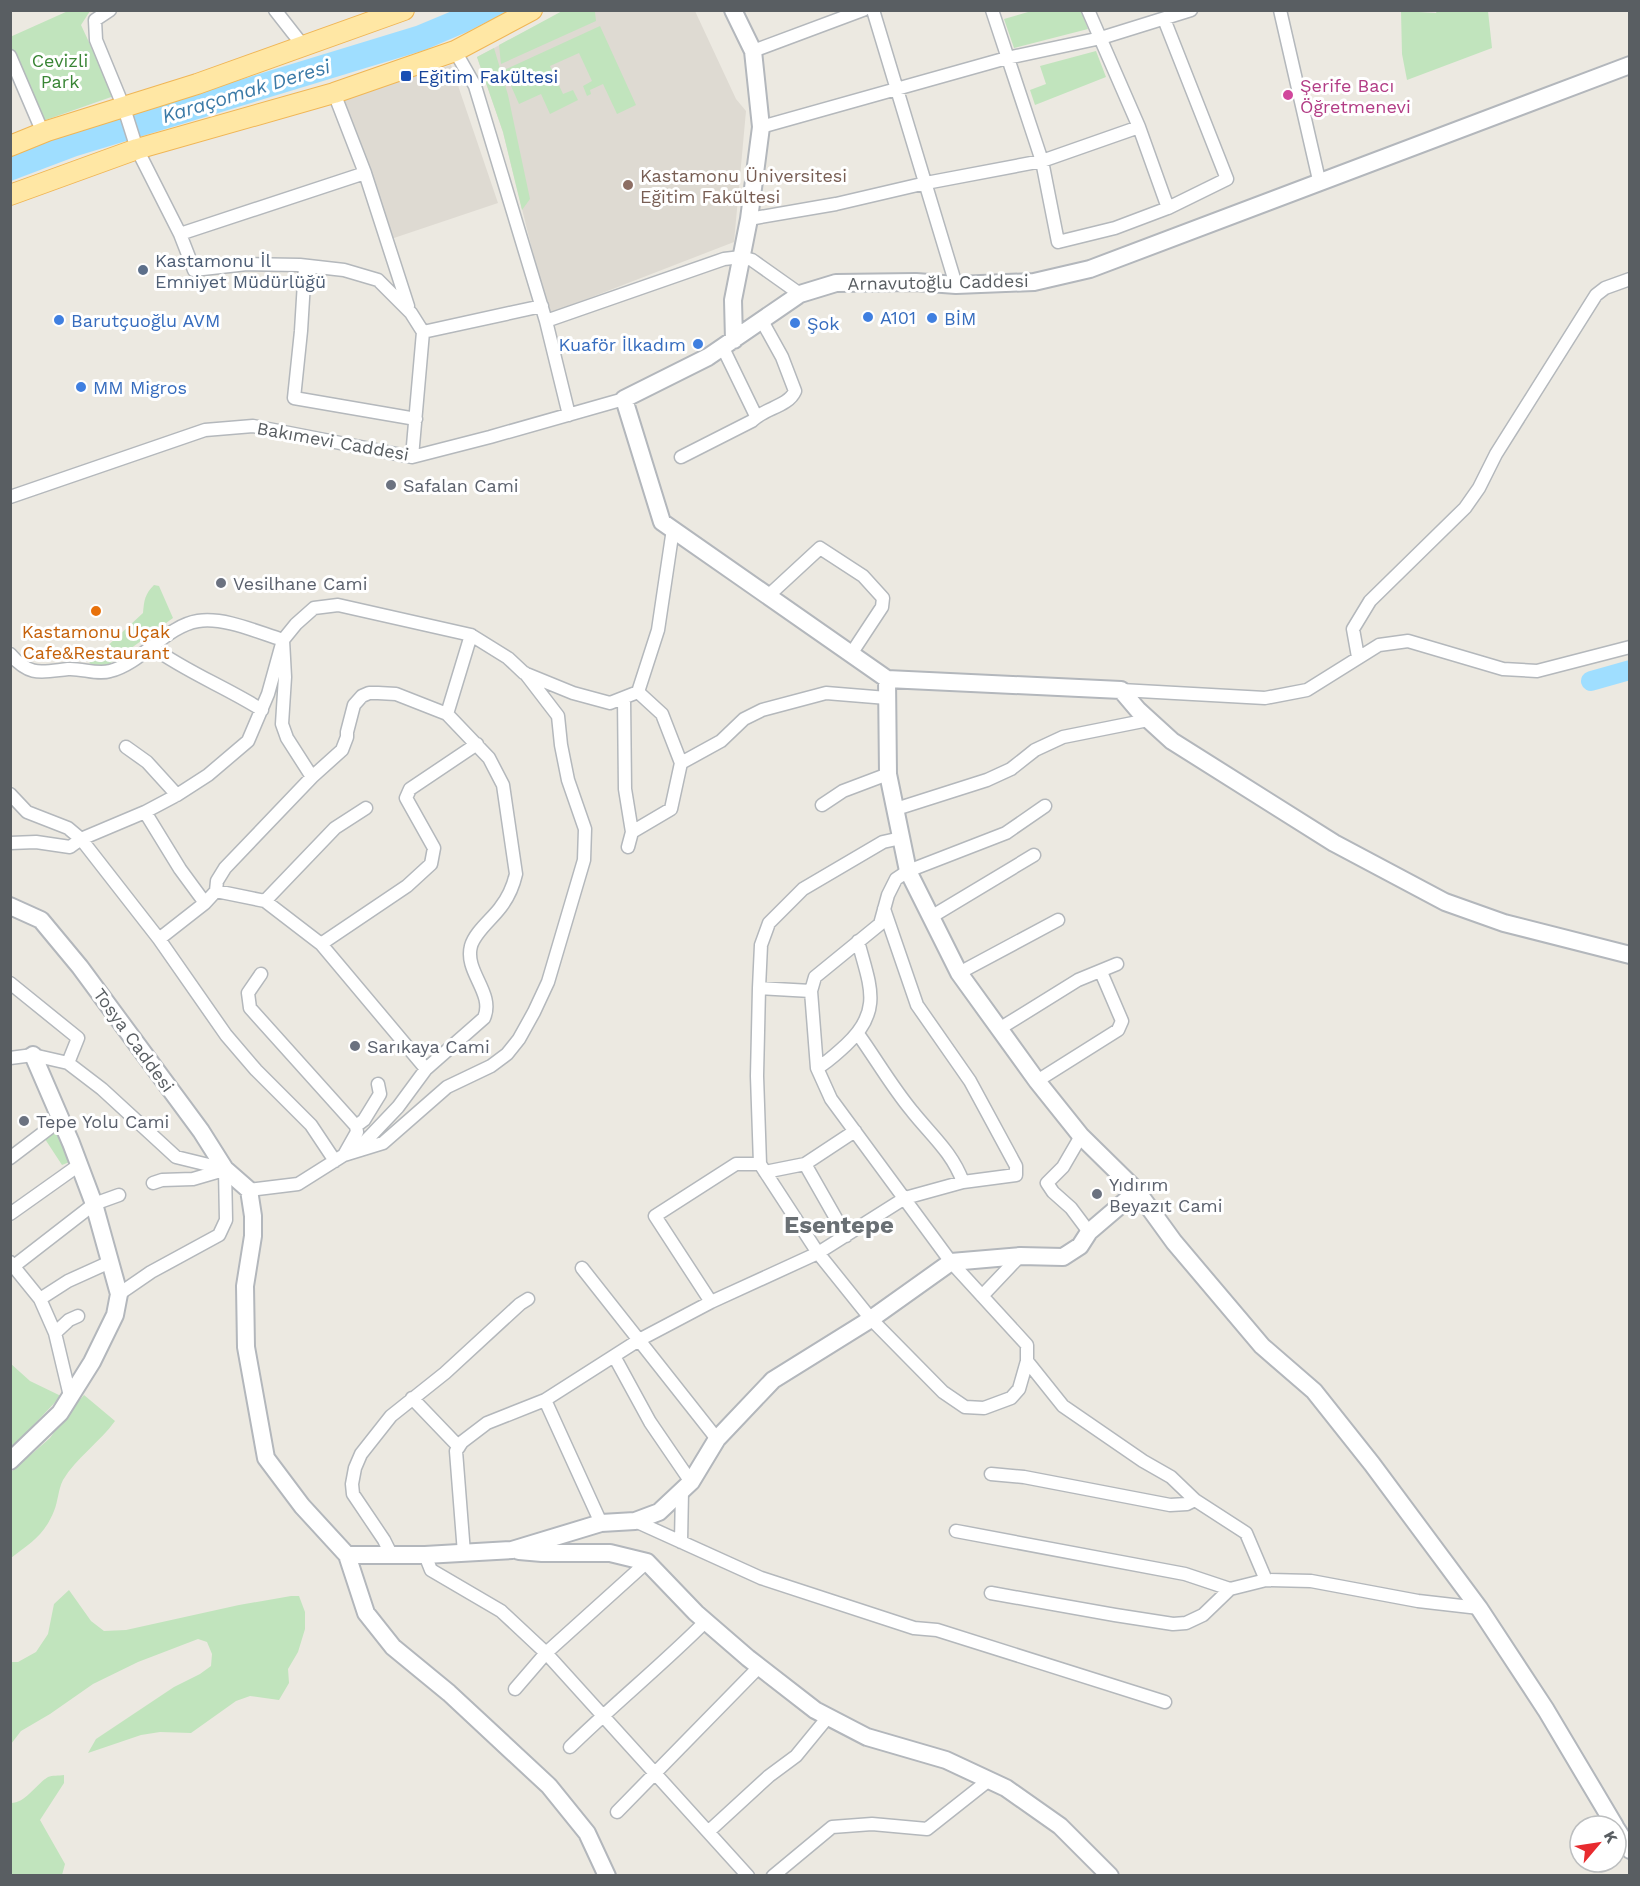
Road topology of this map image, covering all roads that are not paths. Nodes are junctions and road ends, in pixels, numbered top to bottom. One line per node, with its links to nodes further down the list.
1 (110, 10): 25 (street)
2 (275, 10): 16 (street)
3 (404, 10): 13 (main road)
4 (532, 10): 17 (main road)
5 (733, 10): 18 (street)
6 (863, 10): 12 (street)
7 (873, 10): 23 (street)
8 (992, 10): 20 (street)
9 (1088, 10): 15 (street)
10 (1191, 10): 14 (street)
11 (1280, 10): 33 (street)
12 (841, 14): 18 (street)
13 (364, 17): 16 (main road)
14 (1164, 19): 15 (street); 36 (street)
15 (1101, 38): 20 (street); 27 (street)
16 (304, 47): 25 (main road)
17 (455, 51): 24 (main road); 44 (street)
18 (753, 51): 26 (street)
19 (10, 56): 22 (street)
20 (1007, 58): 23 (street); 31 (street)
21 (1629, 64): 33 (street, Arnavutoğlu Caddesi)
22 (14, 74): 28 (street)
23 (897, 90): 26 (street); 34 (street)
24 (334, 93): 30 (main road); 32 (street)
25 (124, 108): 28 (main road); 30 (street)
26 (761, 127): 37 (street)
27 (1139, 127): 31 (street); 36 (street)
28 (43, 133): 29 (main road)
29 (10, 146)
30 (137, 149): 35 (main road); 38 (street)
31 (1042, 161): 34 (street); 36 (street)
32 (365, 174): 38 (street); 45 (street)
33 (1319, 180): 42 (street, Arnavutoğlu Caddesi)
34 (926, 183): 37 (street); 42 (street)
35 (10, 195)
36 (1168, 208)
37 (749, 219): 39 (street)
38 (180, 234): 40 (street)
39 (741, 257): 43 (street); 46 (street); 49 (street)
40 (305, 266): 45 (street); 53 (street)
41 (1629, 279): 65 (street)
42 (956, 285): 43 (street, Arnavutoğlu Caddesi)
43 (800, 294): 47 (street, Arnavutoğlu Caddesi)
44 (542, 306): 46 (street); 48 (street)
45 (411, 313): 48 (street)
46 (546, 321): 51 (street)
47 (762, 321): 49 (street, Arnavutoğlu Caddesi); 52 (street)
48 (423, 332): 53 (street)
49 (729, 344): 50 (street, Arnavutoğlu Caddesi); 52 (street)
50 (624, 399): 51 (street, Bakımevi Caddesi); 57 (street)
51 (569, 415): 54 (street, Bakımevi Caddesi)
52 (756, 416): 55 (street)
53 (416, 419): 54 (street)
54 (411, 457): 56 (street, Bakımevi Caddesi)
55 (681, 458)
56 (10, 497)
57 (673, 529): 58 (street); 69 (street)
58 (768, 596): 64 (street); 64 (street)
59 (471, 635): 60 (street); 66 (street); 73 (street)
60 (283, 640): 61 (street); 72 (street); 79 (street)
61 (152, 647): 63 (street); 72 (street)
62 (1629, 647): 65 (street)
63 (10, 654)
64 (851, 654): 67 (street)
65 (1358, 657): 68 (street)
66 (524, 673): 70 (street); 125 (street)
67 (887, 679): 68 (street); 71 (street)
68 (1121, 690): 74 (street)
69 (639, 692): 70 (street); 77 (street)
70 (624, 698): 87 (street)
71 (887, 698): 77 (street); 78 (street)
72 (262, 710): 81 (street)
73 (447, 714): 75 (street); 79 (street)
74 (1148, 720): 85 (street); 104 (street)
75 (477, 744): 103 (street); 117 (street)
76 (126, 747): 81 (street)
77 (681, 763): 87 (street)
78 (888, 774): 82 (street); 85 (street)
79 (312, 777): 94 (street)
80 (10, 794): 89 (street)
81 (177, 795): 86 (street)
82 (822, 805)
83 (1045, 806): 93 (street)
84 (366, 808): 95 (street)
85 (896, 809): 88 (street)
86 (145, 812): 89 (street); 96 (street)
87 (632, 831): 91 (street)
88 (901, 838): 93 (street); 110 (street)
89 (81, 839): 90 (street); 101 (street)
90 (10, 843)
91 (628, 847)
92 (1034, 855): 99 (street)
93 (908, 872): 98 (street); 99 (street)
94 (216, 891): 95 (street); 96 (street)
95 (265, 902): 103 (street)
96 (205, 903): 101 (street)
97 (10, 906): 131 (street, Tosya Caddesi)
98 (884, 909): 102 (street); 132 (street)
99 (931, 917): 107 (street)
100 (1058, 920): 107 (street)
101 (159, 939): 127 (street)
102 (858, 941): 111 (street); 113 (street)
103 (321, 944): 117 (street)
104 (1629, 955)
105 (1117, 963): 106 (street)
106 (1101, 972): 112 (street); 119 (street)
107 (958, 973): 112 (street)
108 (261, 974): 122 (street)
109 (10, 983): 116 (street)
110 (759, 988): 111 (street); 130 (street)
111 (811, 991): 118 (street)
112 (999, 1029): 119 (street)
113 (858, 1034): 118 (street); 132 (street)
114 (33, 1055): 115 (street); 116 (street); 121 (street)
115 (10, 1058)
116 (68, 1062): 131 (street)
117 (426, 1068): 125 (street)
118 (817, 1068): 123 (street)
119 (1037, 1081): 124 (street)
120 (378, 1083): 122 (street)
121 (60, 1120): 126 (street); 129 (street)
122 (356, 1126): 127 (street)
123 (855, 1131): 128 (street); 137 (street)
124 (1081, 1136): 135 (street); 140 (street)
125 (358, 1150): 127 (street)
126 (10, 1158)
127 (340, 1158): 134 (street)
128 (804, 1164): 130 (street); 141 (street)
129 (79, 1165): 138 (street); 139 (street)
130 (762, 1168): 142 (street); 152 (street)
131 (225, 1169): 133 (street); 134 (street, Tosya Caddesi); 148 (street)
132 (963, 1182): 137 (street)
133 (153, 1183)
134 (249, 1190): 174 (street)
135 (1137, 1191): 140 (street); 181 (street)
136 (119, 1195): 138 (street)
137 (905, 1198): 141 (street); 144 (street)
138 (94, 1204): 145 (street); 146 (street)
139 (10, 1214)
140 (1089, 1232): 143 (street)
141 (846, 1236): 142 (street)
142 (818, 1252): 152 (street); 154 (street)
143 (1020, 1256): 144 (street); 149 (street)
144 (951, 1262): 149 (street); 154 (street)
145 (110, 1263): 148 (street); 150 (street)
146 (12, 1264): 150 (street)
147 (582, 1268): 156 (street)
148 (119, 1294): 159 (street)
149 (982, 1296): 158 (street)
150 (39, 1299): 155 (street)
151 (528, 1299): 160 (street)
152 (711, 1302): 156 (street)
153 (78, 1316): 155 (street)
154 (872, 1319): 158 (street); 162 (street)
155 (55, 1333): 159 (street)
156 (639, 1341): 157 (street); 162 (street)
157 (614, 1356): 161 (street); 166 (street)
158 (1027, 1361): 167 (street)
159 (70, 1396): 164 (street)
160 (412, 1398): 163 (street); 175 (street)
161 (545, 1400): 163 (street); 169 (street)
162 (717, 1439): 166 (street)
163 (459, 1447): 173 (street)
164 (10, 1461)
165 (991, 1474): 167 (street)
166 (687, 1487): 168 (street); 171 (street)
167 (1195, 1500): 178 (street)
168 (635, 1521): 169 (street); 171 (street)
169 (601, 1523): 172 (street)
170 (956, 1531): 179 (street)
171 (681, 1542): 186 (street)
172 (512, 1550): 173 (street); 177 (street)
173 (464, 1553): 176 (street)
174 (347, 1555): 175 (street); 195 (street)
175 (392, 1556): 176 (street)
176 (425, 1556): 183 (street)
177 (647, 1562): 182 (street); 183 (street)
178 (1266, 1580): 179 (street); 181 (street)
179 (1230, 1589): 180 (street)
180 (991, 1593)
181 (1479, 1608): 193 (street)
182 (706, 1622): 184 (street); 187 (street)
183 (546, 1653): 185 (street); 187 (street)
184 (759, 1667): 188 (street); 190 (street)
185 (515, 1689)
186 (1165, 1701)
187 (602, 1715): 189 (street); 190 (street)
188 (828, 1717): 191 (street); 194 (street)
189 (570, 1747)
190 (654, 1773): 192 (street); 194 (street)
191 (989, 1780): 197 (street); 198 (street)
192 (617, 1812)
193 (1607, 1814)
194 (708, 1832): 196 (street)
195 (608, 1875)
196 (748, 1875)
197 (773, 1875)
198 (1110, 1875)

